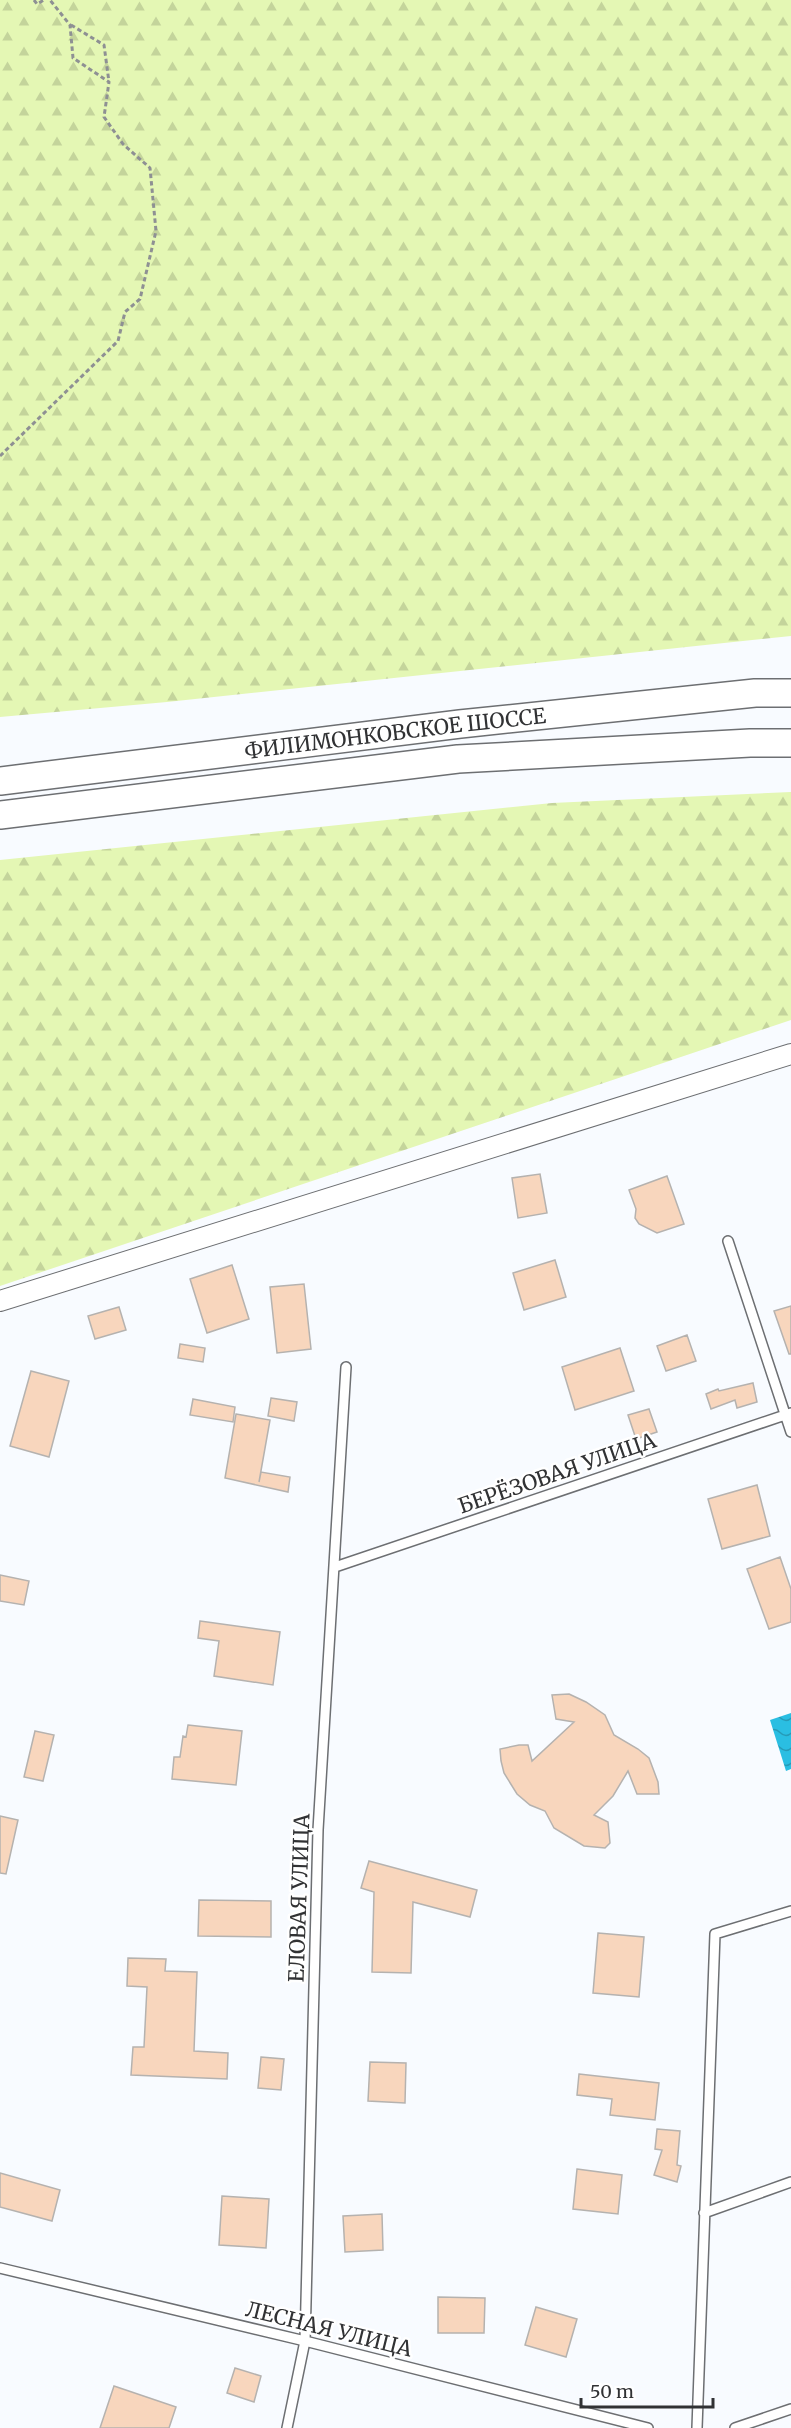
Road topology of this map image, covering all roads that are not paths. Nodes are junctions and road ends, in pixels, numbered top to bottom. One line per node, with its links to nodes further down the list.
1 (791, 693): 3 (main road, ФИЛИМОНКОВСКОЕ ШОССЕ)
2 (791, 743): 4 (main road, ФИЛИМОНКОВСКОЕ ШОССЕ)
3 (0, 781)
4 (0, 815)
5 (791, 1054): 7 (street)
6 (728, 1241): 9 (lane)
7 (0, 1301)
8 (346, 1367): 11 (lane, ЕЛОВАЯ УЛИЦА)
9 (788, 1414): 10 (lane); 11 (lane, БЕРЁЗОВАЯ УЛИЦА)
10 (791, 1432)
11 (335, 1567): 16 (lane, ЕЛОВАЯ УЛИЦА)
12 (791, 1911): 14 (lane)
13 (791, 2182): 14 (lane)
14 (704, 2213): 20 (lane)
15 (0, 2268): 16 (lane, ЛЕСНАЯ УЛИЦА)
16 (305, 2342): 18 (lane, ЕЛОВАЯ УЛИЦА); 19 (lane, ЛЕСНАЯ УЛИЦА)
17 (791, 2409): 21 (lane)
18 (287, 2428)
19 (648, 2428)
20 (698, 2428)
21 (735, 2428)

